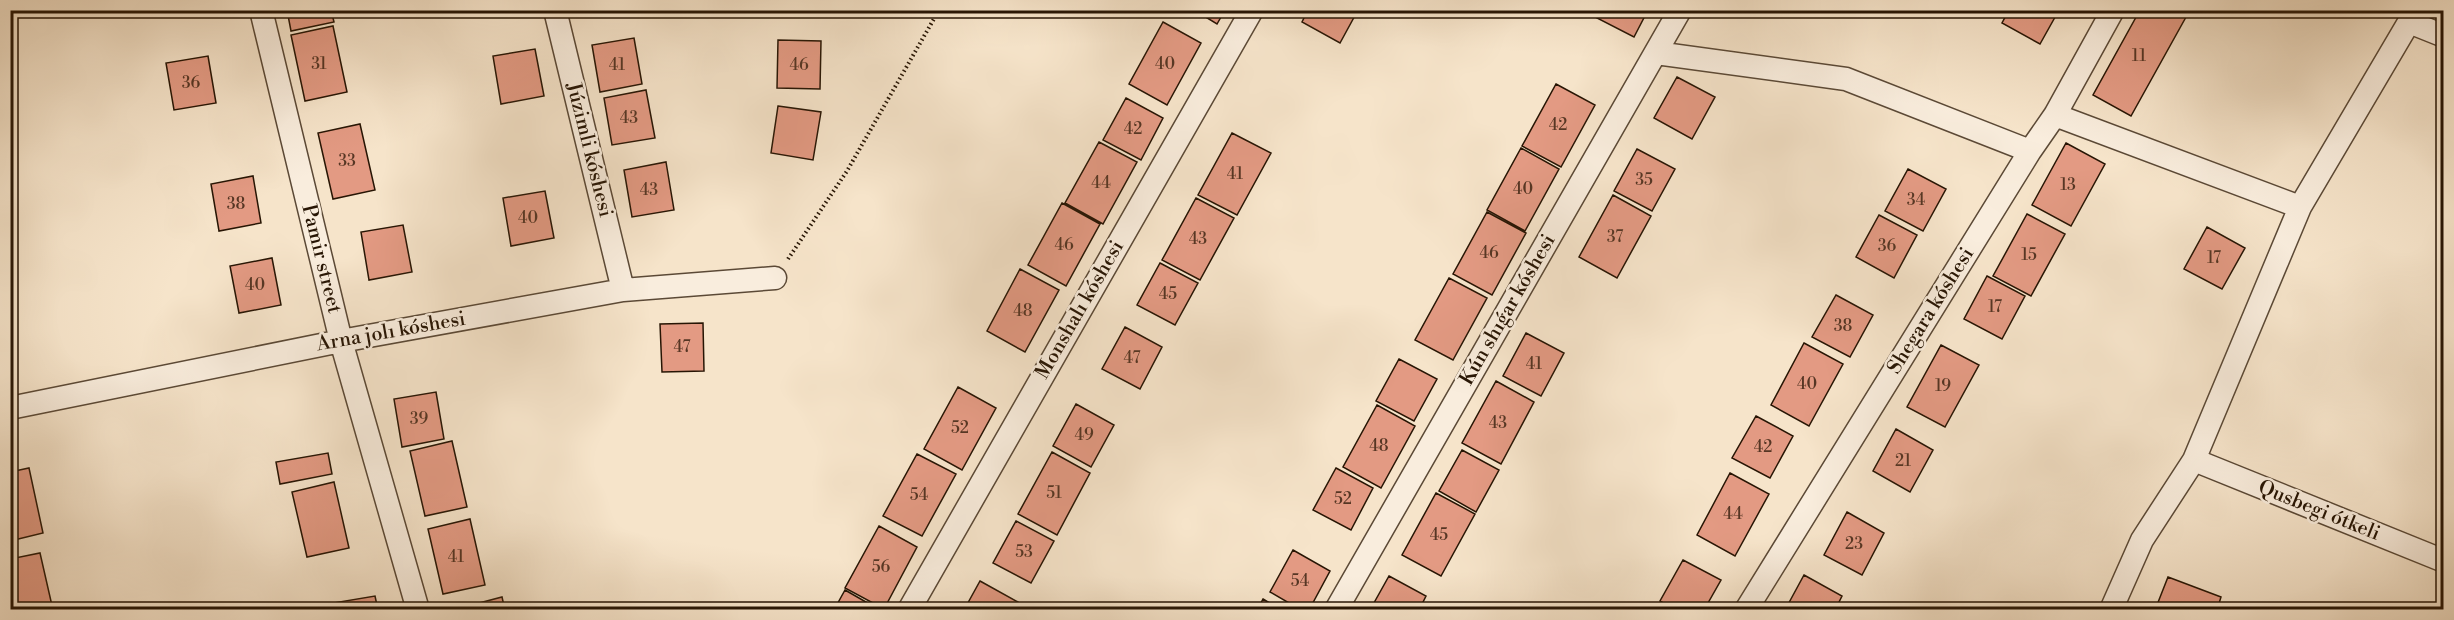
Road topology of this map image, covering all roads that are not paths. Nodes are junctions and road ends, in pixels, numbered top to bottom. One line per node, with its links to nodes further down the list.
1 (261, 10): 13 (street, Pamir street)
2 (555, 10): 12 (street, Júzimli kóshesi)
3 (1252, 10): 18 (street, Monshalı kóshesi)
4 (1680, 10): 7 (street, Kún shıǵar kóshesi)
5 (2113, 10): 8 (street, Shegara kóshesi)
6 (2444, 36): 10 (street)
7 (1656, 53): 9 (street); 19 (street, Kún shıǵar kóshesi)
8 (2055, 115): 9 (street, Shegara kóshesi); 10 (street)
9 (2030, 151): 20 (street, Shegara kóshesi)
10 (2300, 207): 15 (street)
11 (776, 278): 12 (street, Arna jolı kóshesi)
12 (623, 291): 13 (street, Arna jolı kóshesi)
13 (341, 341): 14 (street, Arna jolı kóshesi); 17 (street, Pamir street)
14 (10, 408)
15 (2194, 460): 16 (street, Qusbegi ótkeli); 21 (street)
16 (2444, 561)
17 (418, 609)
18 (909, 609)
19 (1335, 609)
20 (1746, 609)
21 (2111, 609)

